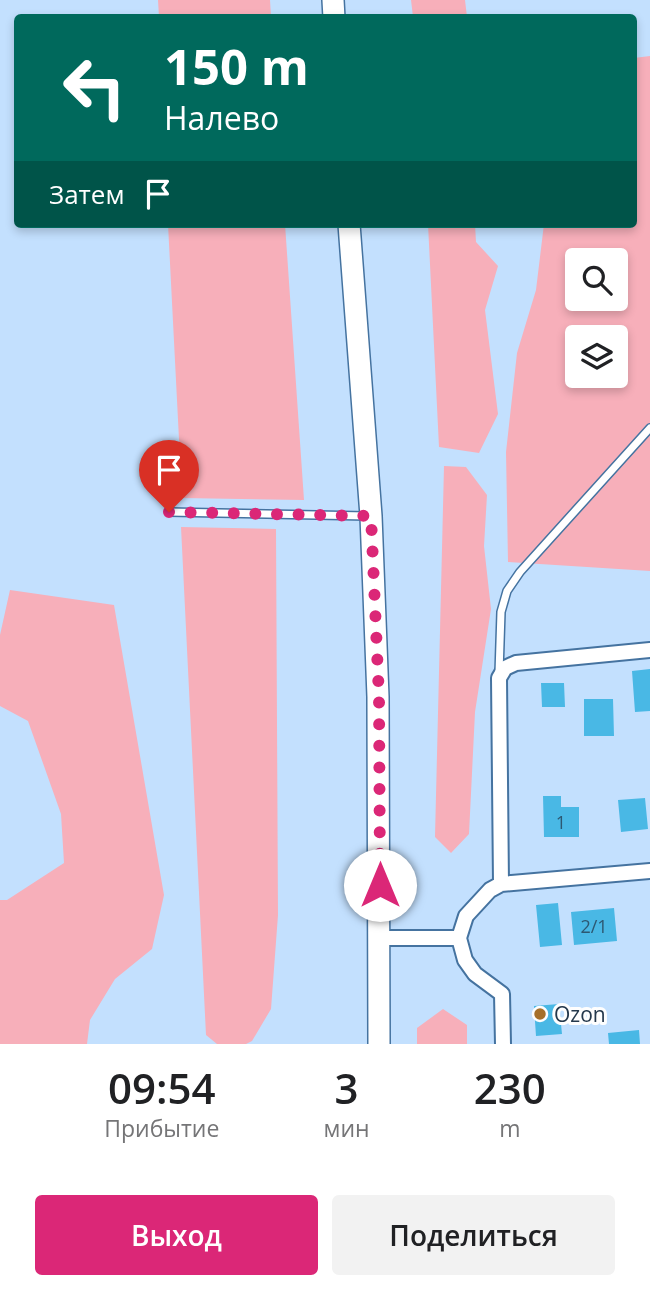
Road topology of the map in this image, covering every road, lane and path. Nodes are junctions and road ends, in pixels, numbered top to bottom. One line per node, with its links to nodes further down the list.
1 (349, 228): 4 (street)
2 (650, 428): 6 (lane)
3 (169, 512): 4 (lane)
4 (371, 516): 10 (street)
5 (650, 650): 6 (street)
6 (499, 678): 8 (street)
7 (650, 871): 8 (street)
8 (501, 884): 9 (street)
9 (459, 937): 10 (street); 12 (street)
10 (380, 938): 11 (street)
11 (379, 1044)
12 (503, 1044)

